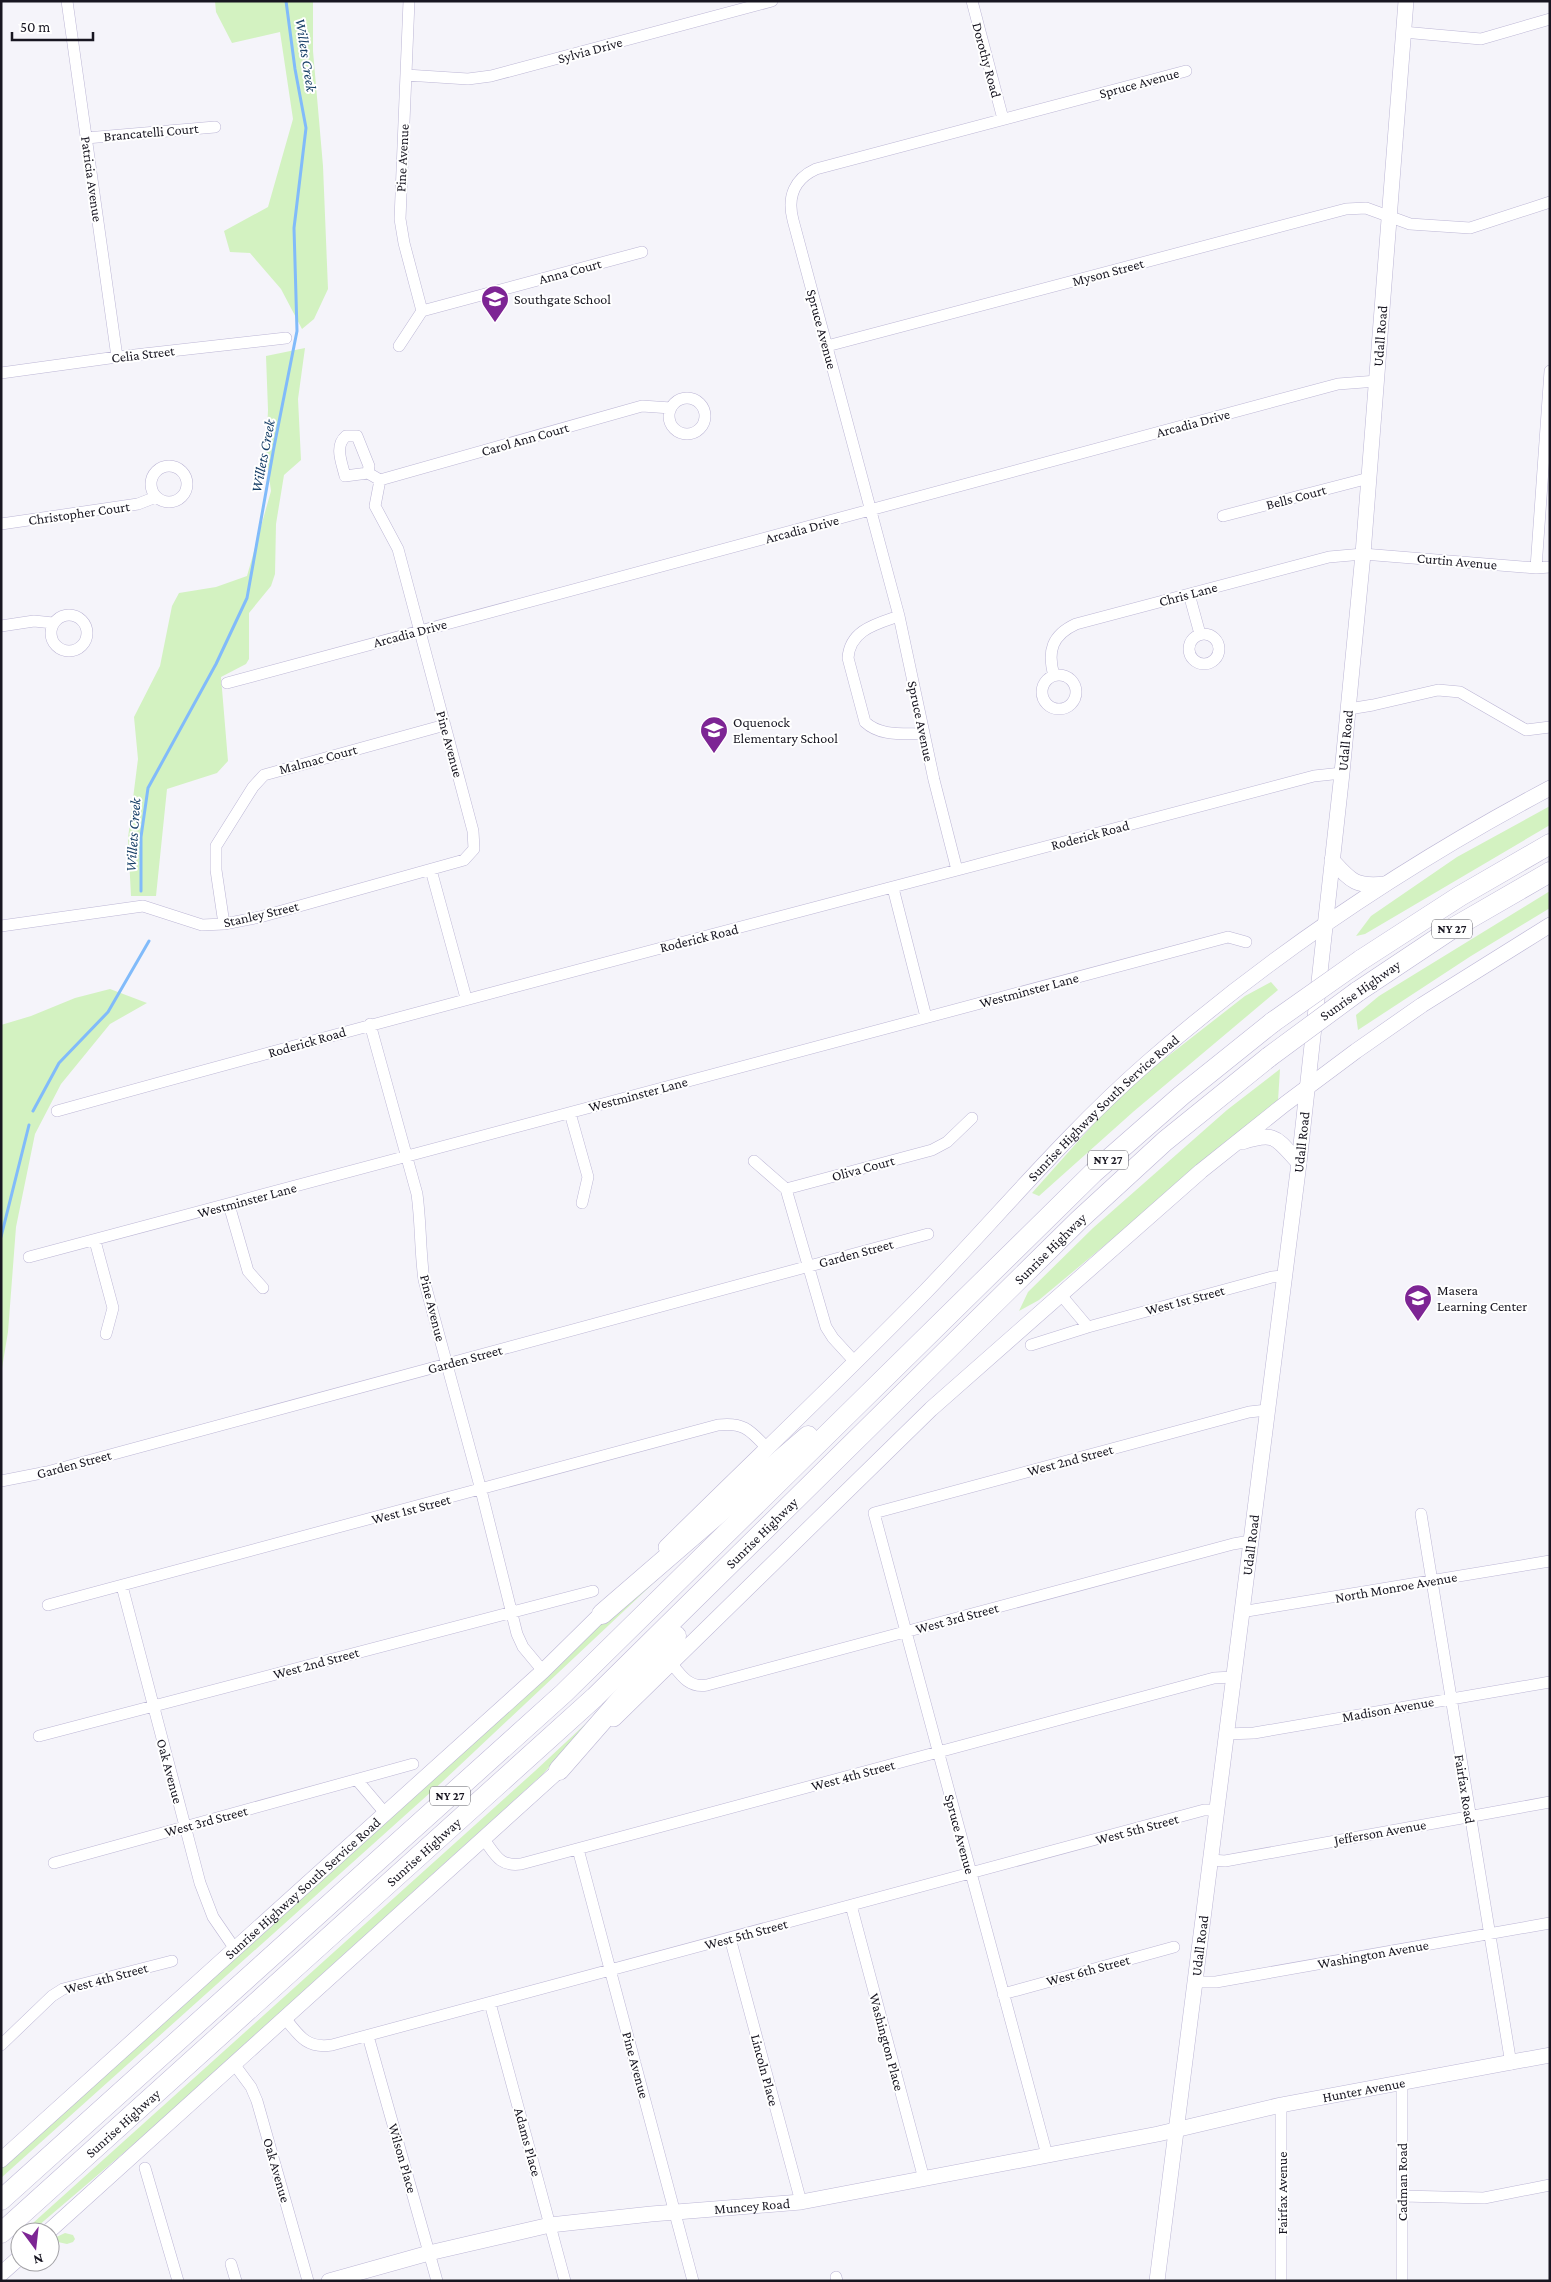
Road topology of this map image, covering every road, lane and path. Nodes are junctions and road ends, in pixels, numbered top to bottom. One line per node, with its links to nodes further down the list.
1 (68, 1): 12 (street, Patricia Avenue)
2 (409, 1): 9 (street, Pine Avenue)
3 (772, 1): 9 (street, Sylvia Drive)
4 (972, 1): 10 (street, Dorothy Road)
5 (1406, 1): 7 (main road, Udall Road)
6 (1550, 20): 7 (street)
7 (1404, 32): 14 (main road, Udall Road)
8 (1186, 71): 10 (street, Spruce Avenue)
9 (406, 75): 16 (street, Pine Avenue)
10 (1003, 119): 19 (street, Spruce Avenue)
11 (215, 126): 12 (street, Brancatelli Court)
12 (86, 138): 20 (street, Patricia Avenue)
13 (1550, 202): 14 (street, Myson Street)
14 (1389, 216): 19 (street, Myson Street); 23 (main road, Udall Road)
15 (642, 252): 16 (street, Anna Court)
16 (422, 311): 18 (street)
17 (286, 338): 20 (street, Celia Street)
18 (399, 346)
19 (827, 346): 29 (street, Spruce Avenue)
20 (117, 357): 22 (street, Celia Street)
21 (1550, 371): 34 (street)
22 (1, 373)
23 (1377, 381): 26 (main road, Udall Road); 29 (street, Arcadia Drive)
24 (671, 408): 27 (street, Carol Ann Court)
25 (368, 473): 27 (street)
26 (1370, 478): 30 (street, Bells Court); 32 (main road, Udall Road)
27 (380, 480): 39 (street, Pine Avenue)
28 (156, 497): 31 (street, Christopher Court)
29 (871, 511): 36 (street, Spruce Avenue); 39 (street, Arcadia Drive)
30 (1223, 516)
31 (1, 524)
32 (1363, 554): 34 (street, Curtin Avenue); 35 (street, Chris Lane); 43 (main road, Udall Road)
33 (1550, 567): 34 (street, Curtin Avenue)
34 (1536, 568)
35 (1189, 594): 40 (street); 41 (street, Chris Lane)
36 (899, 616): 46 (street, Spruce Avenue); 46 (street)
37 (54, 623): 38 (street)
38 (1, 626)
39 (420, 630): 42 (street, Arcadia Drive); 44 (street, Pine Avenue)
40 (1200, 634)
41 (1054, 676)
42 (227, 683)
43 (1349, 709): 45 (street); 47 (main road, Udall Road)
44 (445, 725): 51 (street, Pine Avenue); 56 (street, Malmac Court)
45 (1550, 727)
46 (924, 734): 52 (street, Spruce Avenue)
47 (1342, 773): 50 (main road, Udall Road); 52 (street, Roderick Road)
48 (1550, 788): 54 (main road)
49 (1550, 844): 87 (highway, Sunrise Highway / NY 27, bridge)
50 (1332, 860): 54 (main road); 59 (main road, Udall Road)
51 (431, 870): 56 (street, Stanley Street); 61 (street)
52 (957, 870): 55 (street, Roderick Road)
53 (1550, 872): 95 (highway, Sunrise Highway / NY 27, bridge)
54 (1389, 883): 59 (main road)
55 (893, 888): 61 (street, Roderick Road); 62 (street)
56 (224, 924): 58 (street, Stanley Street)
57 (1550, 925): 64 (main road, Sunrise Highway)
58 (1, 926)
59 (1324, 926): 64 (main road, Udall Road); 85 (main road, Sunrise Highway South Service Road)
60 (1246, 942): 62 (street, Westminster Lane)
61 (466, 998): 63 (street, Roderick Road)
62 (926, 1017): 66 (street, Westminster Lane)
63 (370, 1024): 65 (street, Roderick Road); 69 (street, Pine Avenue)
64 (1306, 1087): 68 (main road, Sunrise Highway); 71 (main road, Udall Road)
65 (56, 1111)
66 (570, 1113): 69 (street, Westminster Lane); 73 (street)
67 (972, 1118): 72 (street, Oliva Court)
68 (1231, 1146): 71 (main road); 81 (main road, Sunrise Highway)
69 (407, 1157): 74 (street, Westminster Lane); 86 (street, Pine Avenue)
70 (754, 1161): 72 (street)
71 (1299, 1163): 79 (main road, Udall Road)
72 (786, 1188): 78 (street)
73 (582, 1203)
74 (229, 1205): 76 (street, Westminster Lane); 80 (street)
75 (928, 1234): 78 (street, Garden Street)
76 (95, 1241): 77 (street, Westminster Lane); 83 (street)
77 (29, 1257)
78 (809, 1265): 85 (street); 86 (street, Garden Street)
79 (1283, 1276): 82 (street, West 1st Street); 88 (main road, Udall Road)
80 (263, 1288)
81 (1061, 1295): 82 (street); 105 (main road, Sunrise Highway)
82 (1088, 1327): 84 (street, West 1st Street)
83 (106, 1334)
84 (1031, 1345)
85 (855, 1362): 89 (main road)
86 (447, 1364): 90 (street, Garden Street); 91 (street, Pine Avenue)
87 (886, 1376): 103 (highway); 153 (highway, Sunrise Highway / NY 27)
88 (1267, 1410): 92 (street, West 2nd Street); 94 (main road, Udall Road)
89 (767, 1448): 91 (street, West 1st Street); 103 (main road)
90 (1, 1481)
91 (481, 1490): 98 (street, West 1st Street); 101 (street, Pine Avenue)
92 (874, 1513): 104 (street, Spruce Avenue)
93 (1420, 1514): 97 (street, Fairfax Road)
94 (1250, 1541): 102 (main road, Udall Road); 104 (street, West 3rd Street)
95 (736, 1560): 115 (highway); 158 (highway, Sunrise Highway / NY 27)
96 (1550, 1561): 97 (street, North Monroe Avenue)
97 (1431, 1581): 102 (street, North Monroe Avenue); 109 (street, Fairfax Road)
98 (122, 1586): 100 (street, West 1st Street); 110 (street, Oak Avenue)
99 (593, 1591): 101 (street, West 2nd Street)
100 (48, 1605)
101 (512, 1612): 106 (street, Pine Avenue); 110 (street, West 2nd Street)
102 (1241, 1612): 107 (main road, Udall Road)
103 (602, 1614): 106 (main road, Sunrise Highway South Service Road)
104 (906, 1632): 105 (street, West 3rd Street); 113 (street, Spruce Avenue)
105 (672, 1664): 115 (main road, Sunrise Highway)
106 (543, 1670): 119 (main road, Sunrise Highway South Service Road)
107 (1233, 1677): 111 (main road, Udall Road); 113 (street, West 4th Street)
108 (1550, 1682): 109 (street, Madison Avenue)
109 (1451, 1698): 111 (street, Madison Avenue); 120 (street, Fairfax Road)
110 (152, 1706): 112 (street, West 2nd Street); 121 (street, Oak Avenue)
111 (1226, 1734): 118 (main road, Udall Road)
112 (39, 1736)
113 (938, 1752): 123 (street, West 4th Street); 126 (street, Spruce Avenue)
114 (413, 1764): 116 (street, West 3rd Street)
115 (559, 1770): 122 (main road, Sunrise Highway)
116 (357, 1780): 119 (street); 121 (street, West 3rd Street)
117 (1550, 1802): 120 (street, Jefferson Avenue)
118 (1217, 1810): 124 (main road, Udall Road); 126 (street, West 5th Street)
119 (385, 1813): 132 (main road, Sunrise Highway South Service Road)
120 (1470, 1816): 124 (street, Jefferson Avenue); 129 (street, Fairfax Road)
121 (186, 1826): 125 (street, West 3rd Street); 132 (street, Oak Avenue)
122 (484, 1838): 123 (street, West 4th Street); 138 (main road, Sunrise Highway)
123 (578, 1848): 134 (street, Pine Avenue)
124 (1211, 1860): 135 (main road, Udall Road)
125 (54, 1863)
126 (970, 1874): 127 (street, West 5th Street); 136 (street, Spruce Avenue)
127 (851, 1905): 130 (street, West 5th Street); 150 (street, Washington Place)
128 (1550, 1922): 129 (street, Washington Avenue)
129 (1489, 1932): 135 (street, Washington Avenue); 143 (street, Fairfax Road)
130 (730, 1938): 134 (street, West 5th Street); 154 (street, Lincoln Place)
131 (1174, 1946): 136 (street, West 6th Street)
132 (235, 1949): 148 (main road, Sunrise Highway South Service Road)
133 (172, 1961): 140 (street, West 4th Street)
134 (610, 1970): 137 (street, West 5th Street); 155 (street, Pine Avenue)
135 (1195, 1982): 146 (main road, Udall Road)
136 (1002, 1994): 147 (street, Spruce Avenue)
137 (490, 2003): 139 (street, West 5th Street); 157 (street, Adams Place)
138 (284, 2018): 139 (street, West 5th Street); 142 (main road, Sunrise Highway)
139 (368, 2036): 159 (street, Wilson Place)
140 (1, 2045)
141 (1550, 2055): 143 (main road, Hunter Avenue)
142 (234, 2064): 156 (main road, Sunrise Highway); 163 (street, Oak Avenue)
143 (1511, 2064): 144 (main road, Hunter Avenue)
144 (1402, 2083): 145 (main road, Hunter Avenue); 152 (street, Cadman Road)
145 (1281, 2105): 146 (main road, Hunter Avenue); 169 (street, Fairfax Avenue)
146 (1177, 2130): 147 (main road, Muncey Road); 168 (main road, Udall Road)
147 (1047, 2155): 150 (main road, Muncey Road)
148 (1, 2160)
149 (145, 2168): 161 (street)
150 (924, 2179): 154 (main road, Muncey Road)
151 (1550, 2185): 152 (street)
152 (1402, 2196): 170 (street, Cadman Road)
153 (1, 2200)
154 (801, 2202): 155 (main road, Muncey Road)
155 (675, 2212): 157 (main road, Muncey Road); 167 (street, Pine Avenue)
156 (59, 2222)
157 (550, 2225): 159 (main road, Muncey Road); 166 (street, Adams Place)
158 (1, 2233)
159 (429, 2254): 164 (main road, Muncey Road); 165 (street, Wilson Place)
160 (231, 2264): 162 (street)
161 (178, 2281)
162 (236, 2281)
163 (308, 2281)
164 (329, 2281)
165 (436, 2281)
166 (565, 2281)
167 (693, 2281)
168 (1157, 2281)
169 (1281, 2281)
170 (1402, 2281)

